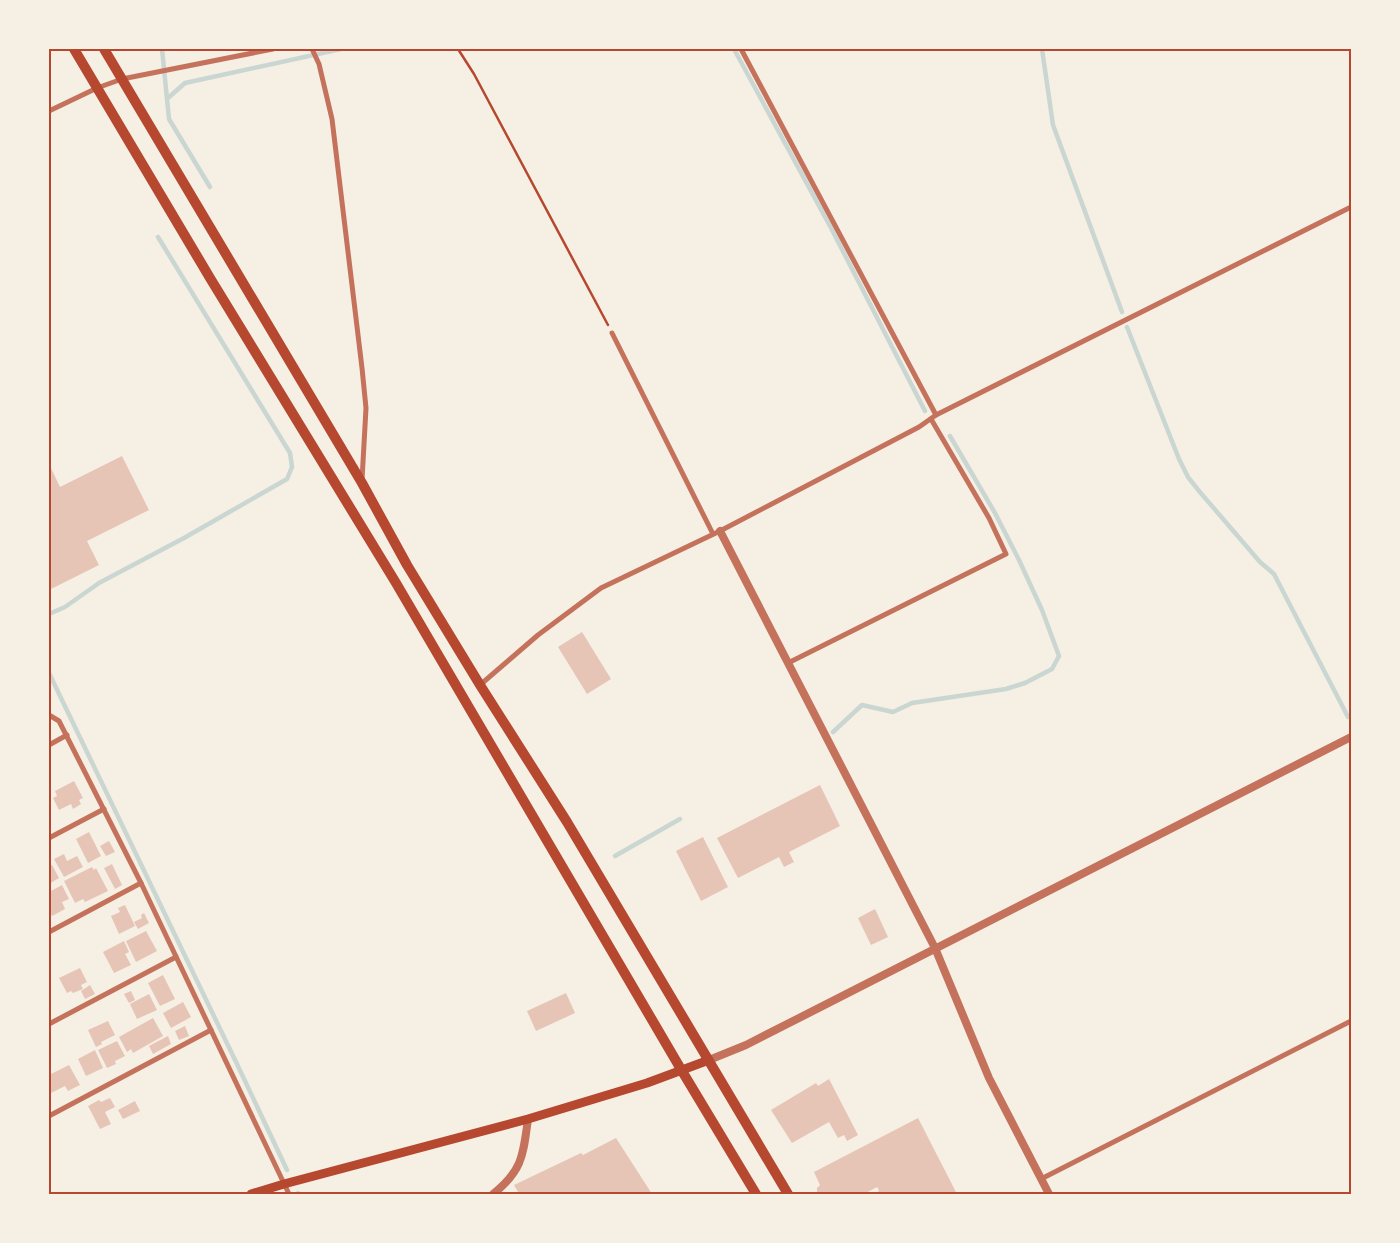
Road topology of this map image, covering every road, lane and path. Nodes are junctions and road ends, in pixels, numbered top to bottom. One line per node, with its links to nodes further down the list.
1 (74, 49): 8 (highway)
2 (104, 49): 7 (highway)
3 (273, 49): 7 (street)
4 (312, 49): 13 (street)
5 (458, 49): 11 (path)
6 (741, 49): 12 (street)
7 (122, 79): 8 (street); 13 (highway)
8 (97, 88): 9 (street); 31 (highway)
9 (49, 111)
10 (1351, 207): 12 (street)
11 (612, 333): 14 (street)
12 (933, 417): 14 (street); 15 (street)
13 (362, 483): 16 (highway)
14 (716, 532): 15 (street); 16 (street)
15 (788, 663): 25 (street)
16 (480, 684): 30 (highway)
17 (49, 714): 18 (street)
18 (67, 735): 20 (street); 21 (street)
19 (1351, 737): 25 (street)
20 (49, 745)
21 (104, 809): 22 (street); 23 (street)
22 (49, 838)
23 (141, 883): 24 (street); 26 (street)
24 (49, 932)
25 (935, 948): 30 (street); 34 (street)
26 (176, 957): 28 (street); 29 (street)
27 (1351, 1021): 34 (street)
28 (49, 1024)
29 (211, 1030): 32 (street); 35 (street)
30 (709, 1060): 31 (main road); 40 (highway)
31 (682, 1071): 33 (main road); 39 (highway)
32 (49, 1116)
33 (528, 1119): 35 (main road); 38 (street)
34 (1041, 1179): 41 (street)
35 (284, 1184): 36 (main road); 37 (street)
36 (251, 1194)
37 (288, 1194)
38 (493, 1194)
39 (756, 1194)
40 (788, 1194)
41 (1048, 1194)

